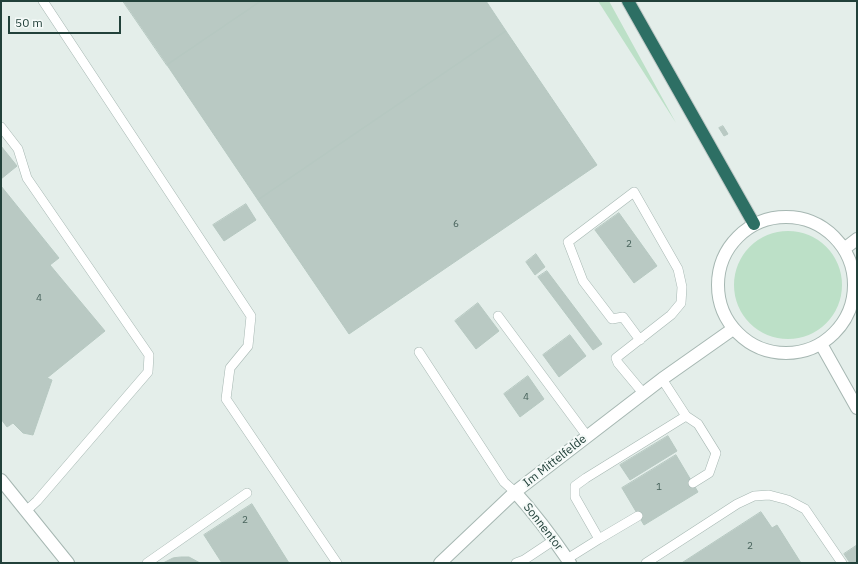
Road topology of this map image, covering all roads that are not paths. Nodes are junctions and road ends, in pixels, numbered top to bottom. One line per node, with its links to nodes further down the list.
1 (43, 1): 28 (lane)
2 (628, 1): 4 (highway)
3 (1, 126): 21 (lane)
4 (754, 224): 6 (street); 8 (street)
5 (857, 239): 6 (street)
6 (844, 249): 10 (street)
7 (498, 316): 16 (lane)
8 (733, 330): 10 (street); 12 (street, Im Mittelfelde)
9 (640, 340): 9 (lane); 13 (lane)
10 (822, 344): 14 (street)
11 (419, 352): 19 (lane, Im Mittelfelde)
12 (662, 379): 13 (street, Im Mittelfelde); 15 (lane)
13 (643, 393): 16 (street, Im Mittelfelde)
14 (857, 408)
15 (686, 416): 18 (lane); 23 (lane)
16 (587, 436): 19 (street, Im Mittelfelde)
17 (1, 480): 21 (street)
18 (693, 483)
19 (515, 492): 24 (street, Sonnentor); 29 (street)
20 (247, 493): 27 (lane)
21 (26, 511): 26 (street)
22 (638, 516): 23 (lane)
23 (599, 539): 25 (lane)
24 (554, 540): 25 (street, Sonnentor); 30 (lane)
25 (568, 561)
26 (68, 563)
27 (146, 563)
28 (337, 563)
29 (440, 563)
30 (516, 563)
31 (646, 563): 32 (lane)
32 (842, 563)

